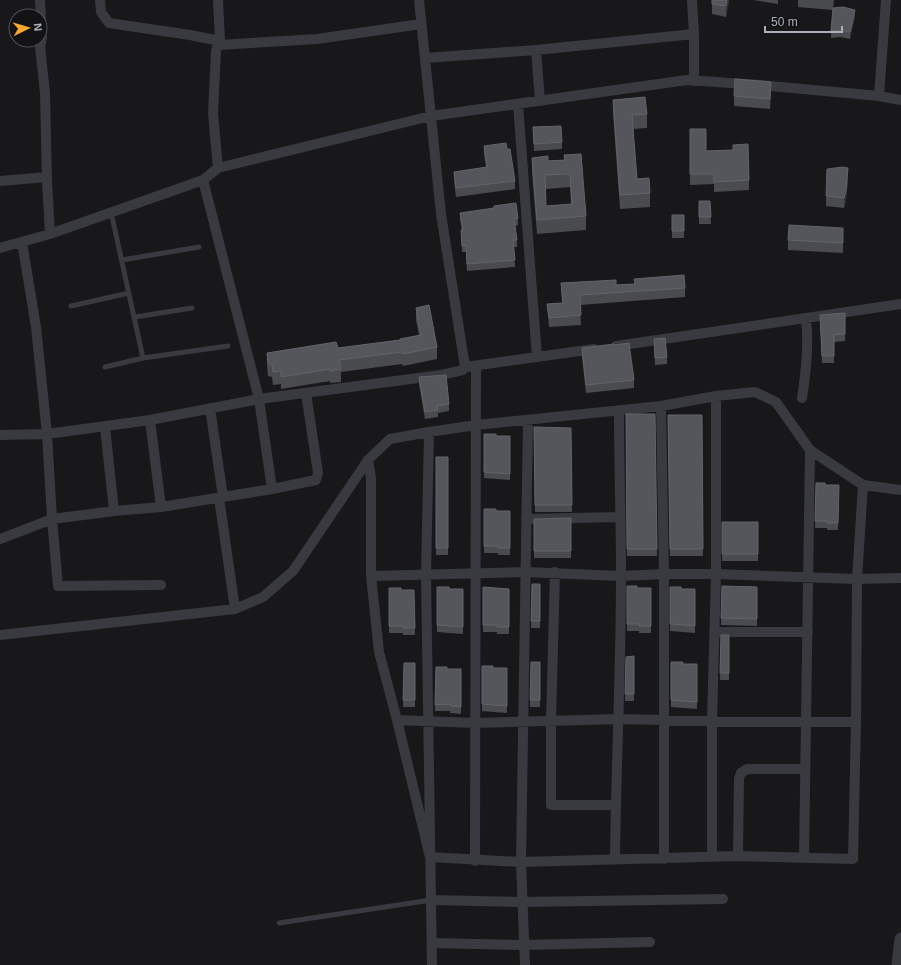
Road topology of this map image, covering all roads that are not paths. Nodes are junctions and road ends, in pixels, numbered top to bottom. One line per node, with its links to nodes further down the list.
1 (40, 0): 19 (street)
2 (100, 0): 9 (street)
3 (218, 0): 9 (street)
4 (418, 0): 7 (street)
5 (692, 0): 8 (street)
6 (886, 0): 13 (street)
7 (421, 24): 9 (street); 11 (street)
8 (694, 34): 10 (street); 12 (street)
9 (219, 43): 18 (street)
10 (536, 50): 11 (street); 15 (street)
11 (425, 58): 17 (street)
12 (694, 81): 13 (street); 15 (street)
13 (879, 96): 14 (street)
14 (901, 100)
15 (540, 101): 16 (street)
16 (518, 104): 17 (street); 35 (street)
17 (431, 116): 18 (street); 37 (street)
18 (218, 168): 20 (street)
19 (47, 177): 21 (street); 23 (street)
20 (203, 180): 22 (street); 42 (street)
21 (0, 181)
22 (111, 212): 23 (street); 27 (lane)
23 (50, 234): 24 (street)
24 (22, 242): 26 (street); 51 (street)
25 (199, 246): 27 (lane)
26 (0, 248)
27 (122, 260): 28 (lane)
28 (129, 293): 30 (lane); 32 (lane)
29 (901, 304): 33 (street)
30 (70, 306)
31 (192, 308): 32 (lane)
32 (135, 317): 36 (lane)
33 (806, 318): 35 (street); 41 (street)
34 (228, 346): 36 (lane)
35 (536, 357): 37 (street)
36 (144, 358): 38 (lane)
37 (470, 366): 39 (street); 48 (street)
38 (105, 367)
39 (306, 393): 42 (street); 56 (street)
40 (716, 396): 43 (street); 53 (street); 69 (street)
41 (802, 398)
42 (259, 400): 44 (street); 56 (street)
43 (661, 406): 45 (street); 68 (street)
44 (210, 408): 46 (street); 58 (street)
45 (618, 410): 47 (street); 61 (street)
46 (150, 420): 49 (street); 59 (street)
47 (528, 420): 48 (street); 63 (street)
48 (476, 425): 50 (street); 67 (street)
49 (105, 427): 51 (street); 60 (street)
50 (428, 432): 54 (street); 70 (street)
51 (47, 434): 52 (street); 62 (street)
52 (0, 435)
53 (810, 450): 55 (street); 73 (street)
54 (368, 460): 71 (street); 77 (street)
55 (863, 485): 57 (street); 75 (street)
56 (272, 489): 58 (street)
57 (901, 490)
58 (221, 497): 59 (street); 77 (street)
59 (161, 507): 60 (street)
60 (114, 511): 62 (street)
61 (620, 517): 63 (street); 72 (street)
62 (52, 519): 64 (street); 76 (street)
63 (526, 519): 65 (street)
64 (0, 539)
65 (525, 572): 66 (street); 67 (street); 88 (street)
66 (555, 572): 72 (street); 85 (street)
67 (476, 574): 70 (street); 90 (street)
68 (664, 574): 69 (street); 72 (street); 82 (street)
69 (716, 574): 73 (street); 78 (street)
70 (426, 575): 71 (street); 84 (street)
71 (371, 576): 83 (street)
72 (621, 576): 81 (street)
73 (808, 577): 75 (street); 79 (street)
74 (901, 578): 75 (street)
75 (857, 579): 89 (street)
76 (161, 585)
77 (235, 609): 80 (street)
78 (714, 632): 79 (street); 86 (street)
79 (808, 632): 87 (street)
80 (0, 635)
81 (619, 719): 82 (street); 85 (street); 92 (street)
82 (665, 719): 86 (street); 97 (street)
83 (397, 720): 84 (street); 95 (street)
84 (429, 720): 90 (street); 95 (street)
85 (551, 720): 88 (street); 92 (street)
86 (712, 721): 87 (street); 94 (street)
87 (806, 721): 89 (street); 91 (street)
88 (523, 722): 90 (street); 100 (street)
89 (856, 722): 96 (street)
90 (476, 723): 99 (street)
91 (805, 769): 93 (street); 96 (street)
92 (616, 805): 98 (street)
93 (738, 856): 94 (street); 96 (street)
94 (712, 857): 97 (street)
95 (430, 858): 99 (street); 102 (street)
96 (804, 858)
97 (664, 859): 98 (street)
98 (615, 860): 100 (street)
99 (475, 861): 100 (street)
100 (521, 862): 103 (street)
101 (723, 899): 103 (street)
102 (431, 900): 103 (street); 104 (lane); 107 (street)
103 (522, 902): 108 (street)
104 (279, 922)
105 (901, 939): 111 (street)
106 (650, 942): 108 (street)
107 (432, 943): 108 (street); 109 (street)
108 (524, 945): 110 (street)
109 (432, 965)
110 (525, 965)
111 (898, 965)

